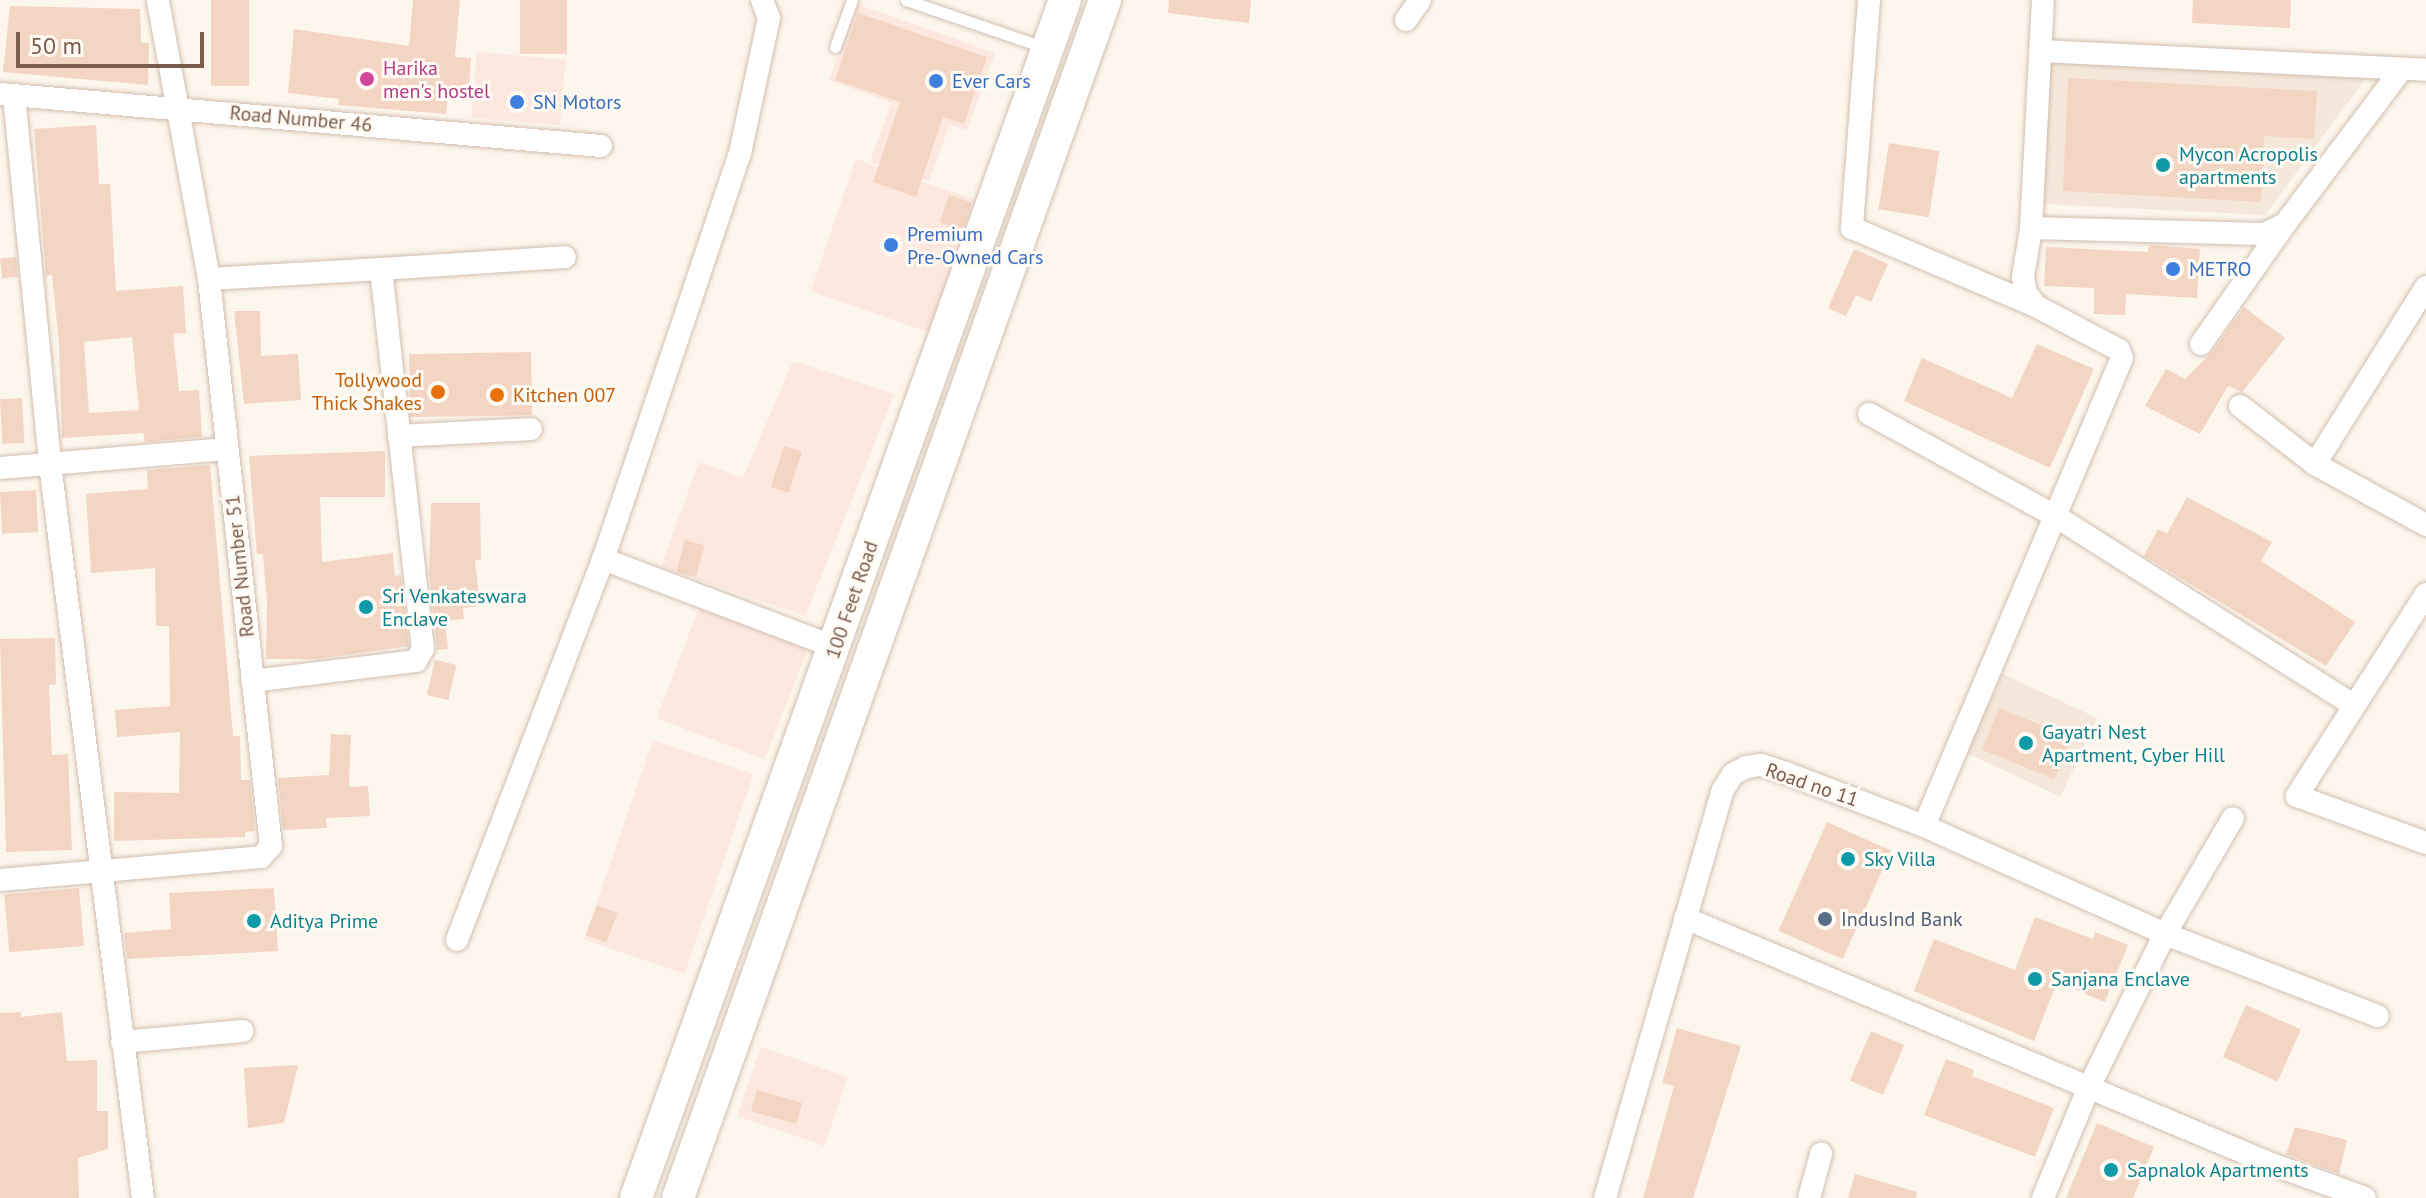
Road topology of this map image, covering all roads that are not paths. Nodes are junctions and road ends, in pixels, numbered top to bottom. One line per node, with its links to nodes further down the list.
1 (158, 0): 17 (street, Road Number 51)
2 (762, 0): 37 (street)
3 (852, 0): 11 (lane)
4 (906, 0): 12 (lane)
5 (1065, 0): 12 (main road, 100 Feet Road)
6 (1105, 0): 57 (main road, 100 Feet Road)
7 (1420, 0): 10 (street)
8 (1869, 0): 25 (street)
9 (2043, 0): 13 (street)
10 (1406, 20)
11 (835, 47)
12 (1048, 49): 39 (main road, 100 Feet Road)
13 (2041, 51): 14 (street); 20 (street)
14 (2402, 69): 15 (street); 19 (street)
15 (2426, 70)
16 (7, 95): 17 (street, Road Number 46); 32 (street)
17 (180, 108): 18 (street, Road Number 46); 23 (street, Road Number 51)
18 (601, 146)
19 (2285, 224): 20 (street); 26 (street)
20 (2031, 228): 25 (street)
21 (565, 257): 22 (street)
22 (381, 269): 23 (street); 30 (street)
23 (209, 279): 31 (street, Road Number 51)
24 (2426, 287): 33 (street)
25 (2036, 306): 35 (street)
26 (2201, 344)
27 (2240, 406): 33 (street)
28 (1869, 414): 35 (street)
29 (531, 429): 30 (street)
30 (399, 436): 40 (street)
31 (227, 449): 32 (street); 40 (street, Road Number 51)
32 (50, 464): 34 (street); 45 (street)
33 (2315, 464): 36 (street)
34 (0, 468)
35 (2057, 517): 41 (street); 43 (street)
36 (2426, 525)
37 (603, 559): 39 (street); 49 (street)
38 (2426, 594): 41 (street)
39 (837, 648): 56 (main road, 100 Feet Road)
40 (252, 681): 45 (street, Road Number 51)
41 (2353, 705): 44 (street)
42 (2233, 818): 48 (street)
43 (1924, 826): 47 (street, Road no 11); 48 (street, Road no 11)
44 (2426, 843)
45 (98, 872): 46 (street); 52 (street)
46 (0, 880)
47 (1685, 918): 53 (street); 58 (street, Road no 11)
48 (2165, 934): 50 (street, Road no 11); 53 (street)
49 (457, 940)
50 (2378, 1016)
51 (242, 1031): 52 (street)
52 (122, 1042): 55 (street)
53 (2089, 1087): 60 (street); 61 (street)
54 (1821, 1154): 59 (street)
55 (143, 1198)
56 (636, 1198)
57 (678, 1198)
58 (1605, 1198)
59 (1809, 1198)
60 (2043, 1198)
61 (2365, 1198)

